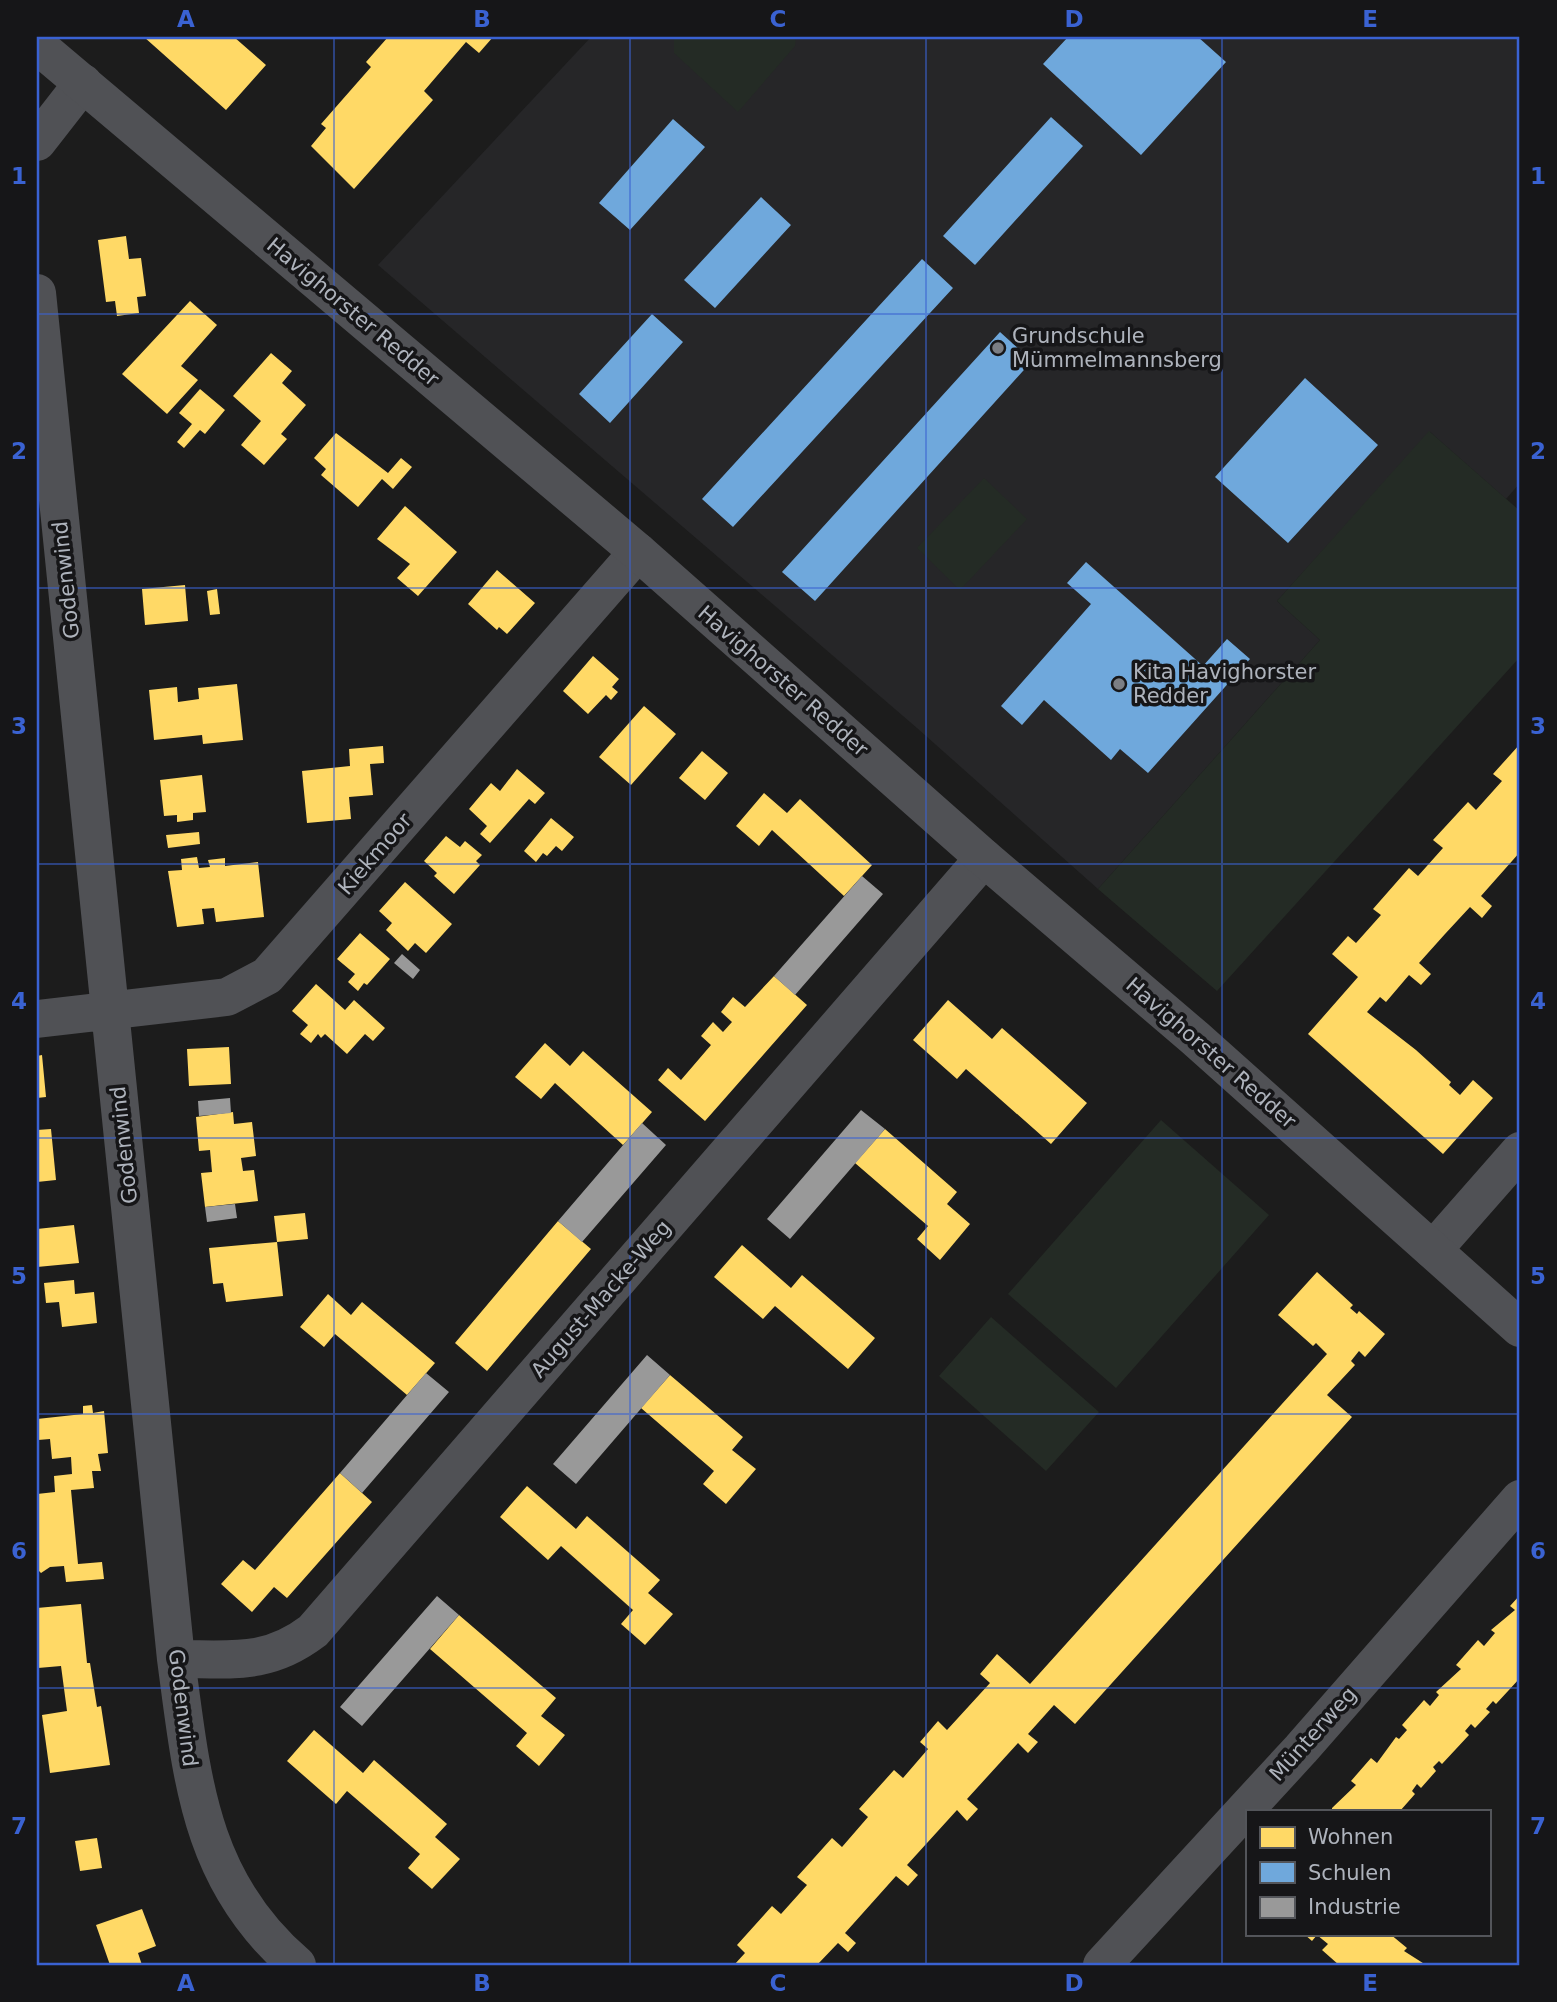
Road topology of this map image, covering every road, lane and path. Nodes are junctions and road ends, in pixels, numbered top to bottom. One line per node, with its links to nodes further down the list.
1 (37, 45): 2 (street, Havighorster Redder)
2 (83, 83): 3 (street); 5 (street, Havighorster Redder)
3 (37, 142)
4 (37, 293): 7 (street, Godenwind)
5 (638, 552): 6 (street, Havighorster Redder); 7 (street, Kiekmoor)
6 (984, 858): 10 (street, Havighorster Redder); 13 (street, August-Macke-Weg)
7 (110, 1012): 8 (street, Kiekmoor); 13 (street, Godenwind)
8 (37, 1019)
9 (1520, 1151): 10 (street)
10 (1433, 1251): 11 (street, Havighorster Redder)
11 (1520, 1328)
12 (1520, 1499): 15 (street, Münterweg)
13 (176, 1659): 14 (street, Godenwind)
14 (297, 1965)
15 (1102, 1965)

